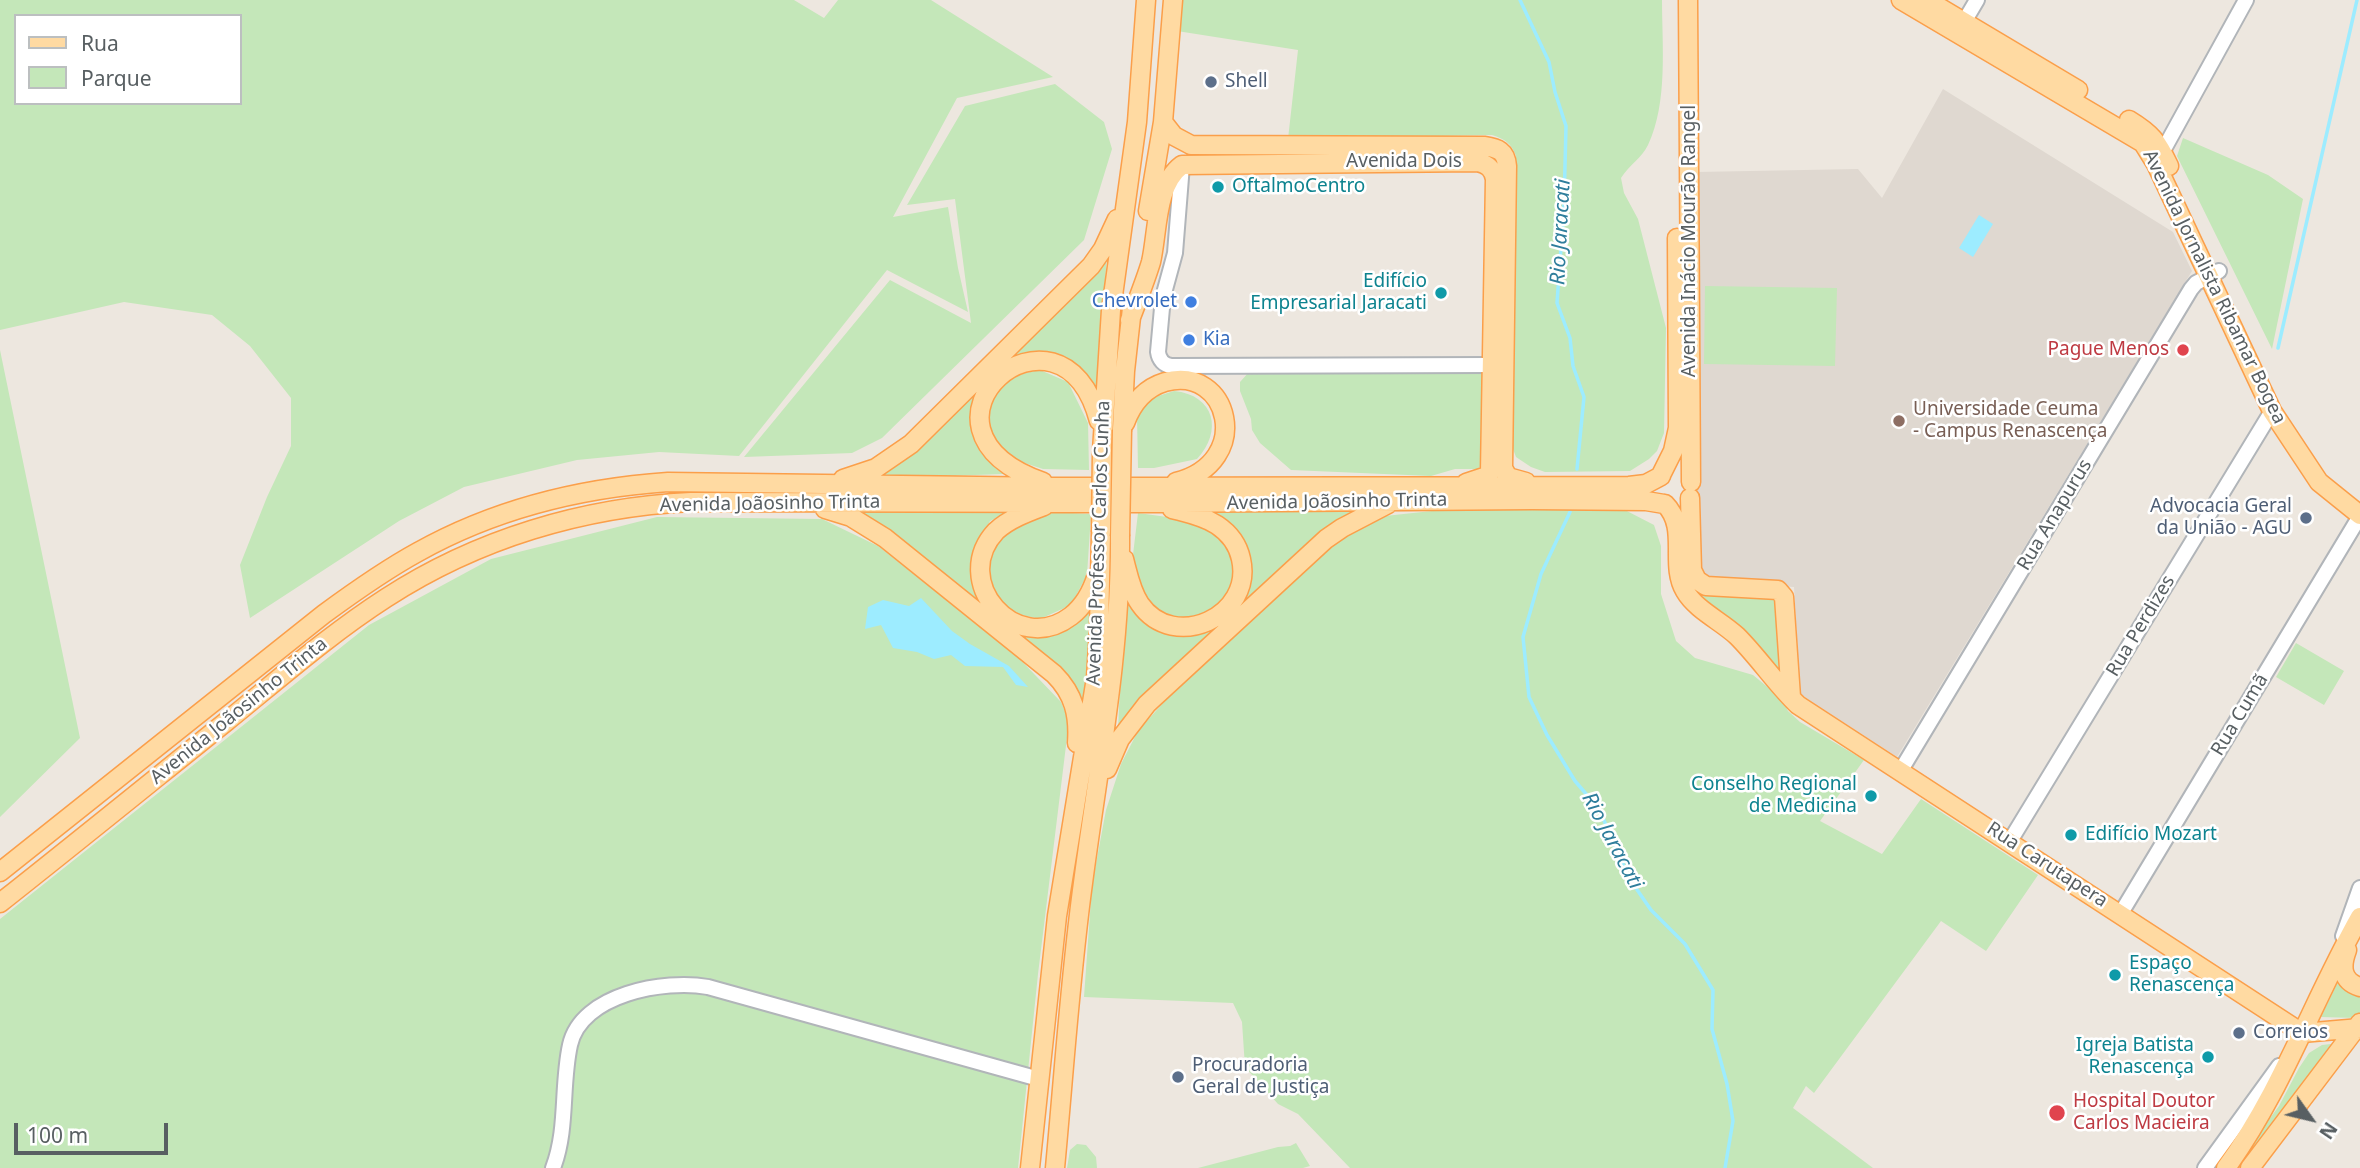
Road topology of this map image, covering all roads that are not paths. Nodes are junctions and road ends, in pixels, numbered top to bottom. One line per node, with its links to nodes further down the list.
1 (1146, 0): 15 (main road, Avenida Professor Carlos Cunha)
2 (1173, 0): 10 (main road, Avenida Professor Carlos Cunha)
3 (1676, 0): 23 (main road, Avenida Inácio Mourão Rangel)
4 (1688, 0): 28 (main road, Avenida Inácio Mourão Rangel)
5 (1901, 0): 12 (main road, Avenida Jornalista Ribamar Bogea)
6 (1927, 0): 9 (main road, Avenida Jornalista Ribamar Bogea)
7 (1977, 0): 9 (street)
8 (2246, 0): 12 (street)
9 (1964, 22): 12 (main road, Avenida Jornalista Ribamar Bogea)
10 (1163, 122): 11 (main road, Avenida Dois); 14 (main road, Avenida Professor Carlos Cunha)
11 (1363, 154): 13 (main road, Avenida Dois); 19 (main road, Avenida Dois); 26 (main road, Avenida Dois)
12 (2159, 158): 17 (main road, Avenida Jornalista Ribamar Bogea)
13 (1182, 165): 16 (main road); 19 (street)
14 (1154, 179): 16 (main road); 18 (main road, Avenida Professor Carlos Cunha)
15 (1127, 193): 22 (main road, Avenida Professor Carlos Cunha); 24 (main road)
16 (1162, 202): 18 (main road)
17 (2214, 274): 20 (main road, Avenida Jornalista Ribamar Bogea); 31 (main road, Avenida Jornalista Ribamar Bogea); 39 (street, Rua Anapurus)
18 (1130, 320): 21 (main road, Avenida Professor Carlos Cunha)
19 (1492, 365): 25 (main road, Avenida Dois)
20 (2272, 411): 35 (main road, Avenida Jornalista Ribamar Bogea); 42 (street, Rua Perdizes)
21 (1122, 430): 27 (main road); 37 (main road, Avenida Professor Carlos Cunha, bridge)
22 (1102, 446): 29 (main road); 36 (main road, Avenida Professor Carlos Cunha, bridge)
23 (1661, 475): 26 (main road, Avenida Joãosinho Trinta); 28 (main road); 34 (main road)
24 (810, 484): 29 (main road, Avenida Joãosinho Trinta); 43 (main road, Avenida Joãosinho Trinta)
25 (1458, 486): 26 (main road, Avenida Joãosinho Trinta); 27 (main road, Avenida Joãosinho Trinta)
26 (1539, 486)
27 (1142, 487): 29 (main road, Avenida Joãosinho Trinta)
28 (1690, 490): 34 (main road); 38 (main road, Avenida Inácio Mourão Rangel)
29 (1056, 495): 32 (main road, Avenida Joãosinho Trinta); 33 (main road, Avenida Joãosinho Trinta); 36 (main road)
30 (1395, 501): 33 (main road, Avenida Joãosinho Trinta); 34 (main road, Avenida Joãosinho Trinta); 40 (main road)
31 (2360, 501)
32 (792, 502): 41 (main road); 45 (main road, Avenida Joãosinho Trinta)
33 (1151, 503): 37 (main road)
34 (1664, 504): 38 (main road)
35 (2360, 516): 46 (street, Rua Cumã)
36 (1101, 535): 41 (main road, Avenida Professor Carlos Cunha)
37 (1120, 540): 40 (main road, Avenida Professor Carlos Cunha)
38 (1791, 697): 39 (main road, Rua Carutapera)
39 (1902, 770): 42 (main road, Rua Carutapera)
40 (1093, 814): 56 (main road, Avenida Professor Carlos Cunha)
41 (1072, 823): 53 (main road, Avenida Professor Carlos Cunha)
42 (2010, 841): 46 (main road, Rua Carutapera)
43 (0, 872)
44 (2360, 888): 49 (street)
45 (0, 903)
46 (2121, 913): 51 (main road, Rua Carutapera)
47 (2360, 917): 49 (main road)
48 (2360, 925): 50 (main road)
49 (2330, 972): 51 (main road)
50 (2360, 987)
51 (2302, 1033): 52 (main road); 57 (street); 58 (main road)
52 (2356, 1033): 59 (main road)
53 (1039, 1079): 54 (street); 55 (main road, Avenida Professor Carlos Cunha)
54 (553, 1168)
55 (1030, 1168)
56 (1055, 1168)
57 (2205, 1168)
58 (2226, 1168)
59 (2250, 1168)

